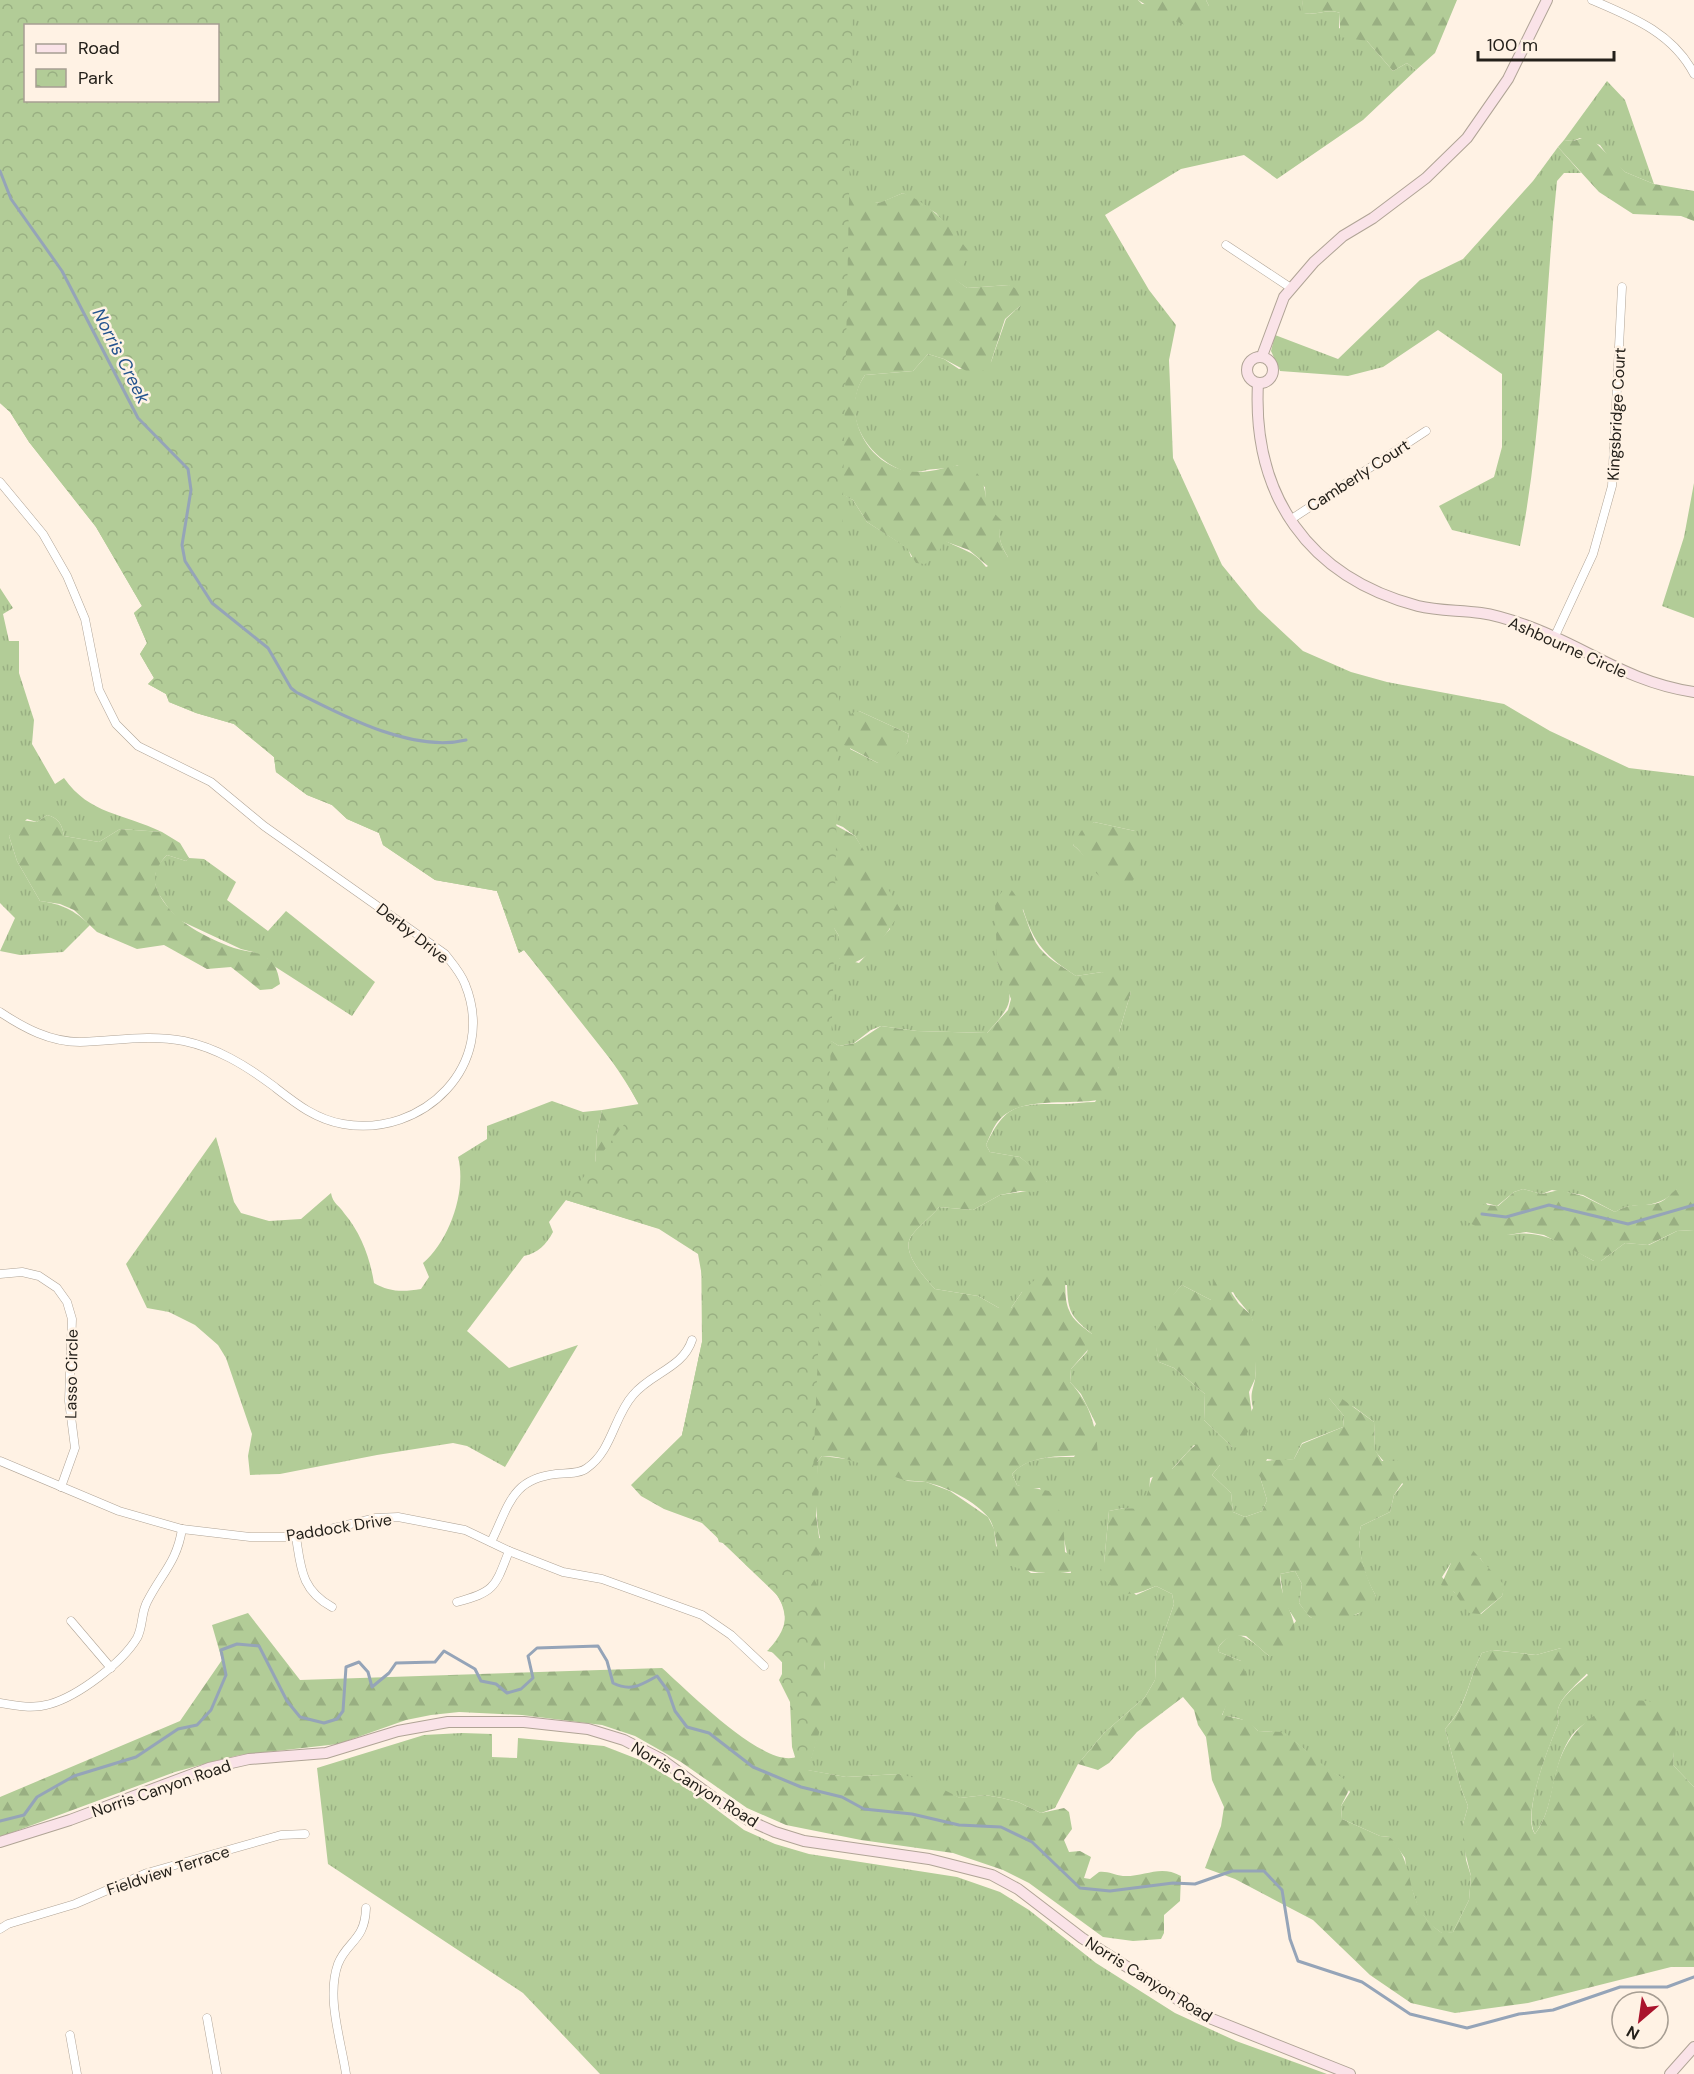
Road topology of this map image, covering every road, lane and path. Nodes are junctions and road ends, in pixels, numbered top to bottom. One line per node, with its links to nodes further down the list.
1 (1547, 0): 6 (street, Ashbourne Circle)
2 (1592, 0): 3 (street)
3 (1694, 74)
4 (1226, 245): 6 (street)
5 (1622, 287): 12 (street, Kingsbridge Court)
6 (1291, 288): 7 (street, Ashbourne Circle)
7 (1262, 356): 8 (street); 8 (street, Ashbourne Circle)
8 (1258, 383): 11 (street, Ashbourne Circle)
9 (1426, 431): 11 (street, Camberly Court)
10 (0, 482): 14 (street, Derby Drive)
11 (1290, 520): 12 (street, Ashbourne Circle)
12 (1554, 638): 13 (street, Ashbourne Circle)
13 (1694, 692)
14 (0, 1012)
15 (0, 1274): 18 (street, Lasso Circle)
16 (692, 1340): 21 (street)
17 (0, 1461): 18 (street, Paddock Drive)
18 (61, 1487): 19 (street, Paddock Drive)
19 (182, 1529): 20 (street, Paddock Drive); 27 (street)
20 (296, 1537): 21 (street, Paddock Drive); 24 (street)
21 (491, 1542): 22 (street, Paddock Drive)
22 (509, 1551): 23 (street); 26 (street, Paddock Drive)
23 (457, 1602)
24 (332, 1607)
25 (71, 1621): 27 (street)
26 (764, 1666)
27 (111, 1668): 28 (street)
28 (0, 1703)
29 (305, 1834): 32 (street, Fieldview Terrace)
30 (0, 1842): 39 (street, Norris Canyon Road)
31 (366, 1908): 38 (street)
32 (0, 1929)
33 (207, 2018): 37 (street)
34 (70, 2035): 36 (street)
35 (1694, 2047): 40 (street)
36 (77, 2074)
37 (217, 2074)
38 (346, 2074)
39 (1350, 2074)
40 (1670, 2074)

